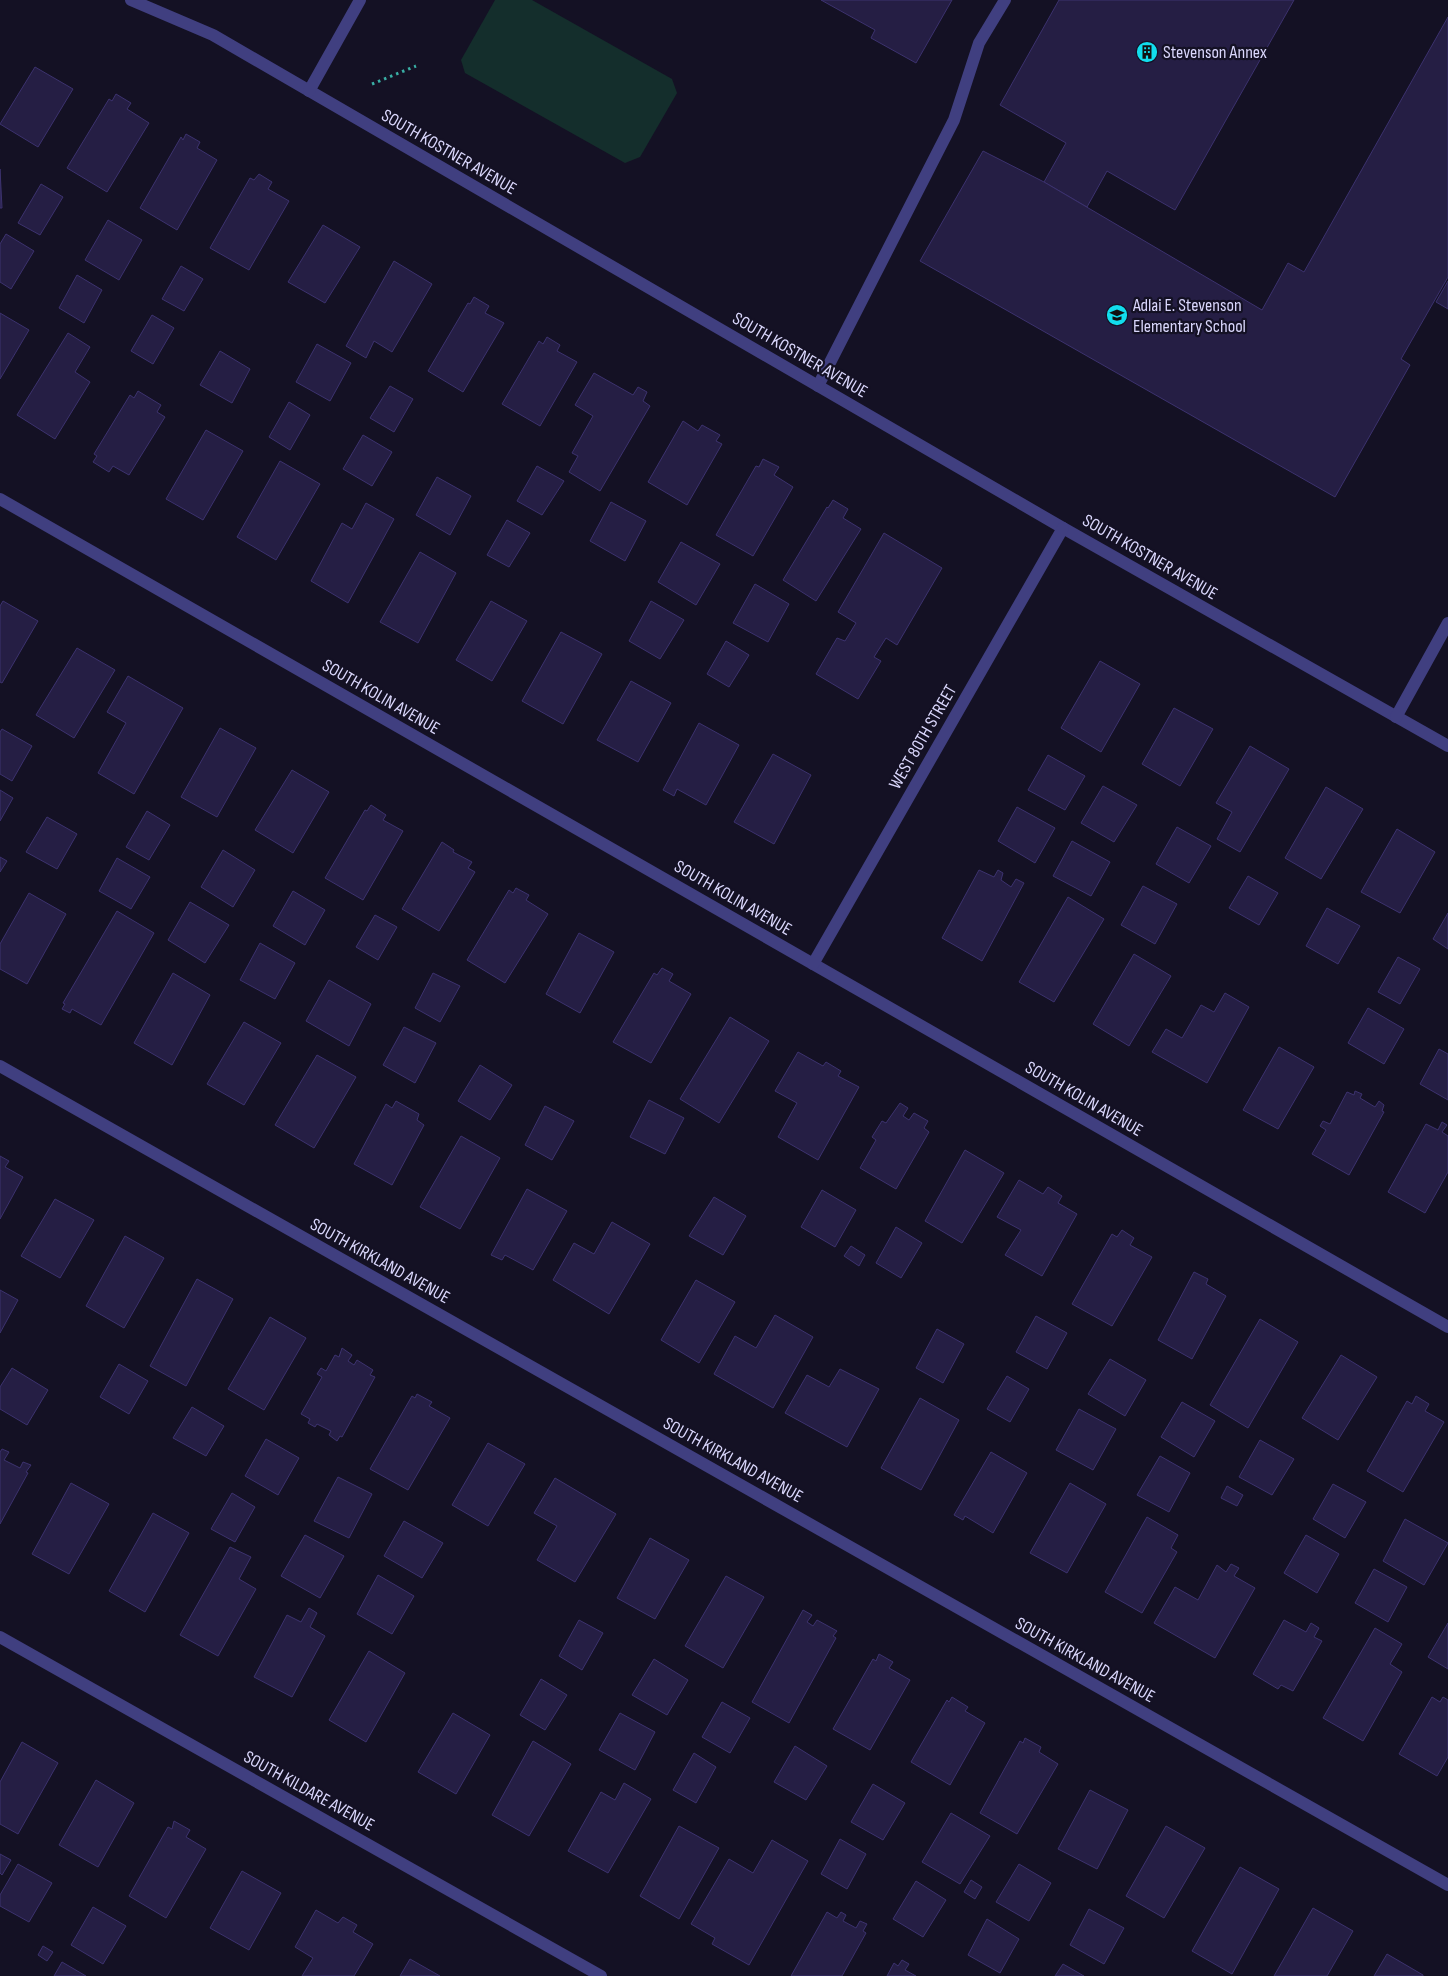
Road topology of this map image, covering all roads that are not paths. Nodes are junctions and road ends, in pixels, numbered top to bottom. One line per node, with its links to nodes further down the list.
1 (131, 0): 4 (street, SOUTH KOSTNER AVENUE)
2 (360, 0): 4 (street)
3 (1005, 0): 5 (street)
4 (309, 91): 5 (street, SOUTH KOSTNER AVENUE)
5 (818, 386): 7 (street, SOUTH KOSTNER AVENUE)
6 (0, 499): 11 (street, SOUTH KOLIN AVENUE)
7 (1063, 528): 9 (street, SOUTH KOSTNER AVENUE); 11 (street, WEST 80TH STREET)
8 (1448, 623): 9 (street)
9 (1396, 716): 10 (street, SOUTH KOSTNER AVENUE)
10 (1448, 746)
11 (813, 964): 13 (street, SOUTH KOLIN AVENUE)
12 (0, 1066): 15 (street, SOUTH KIRKLAND AVENUE)
13 (1448, 1328)
14 (0, 1637): 16 (street, SOUTH KILDARE AVENUE)
15 (1448, 1885)
16 (601, 1976)

